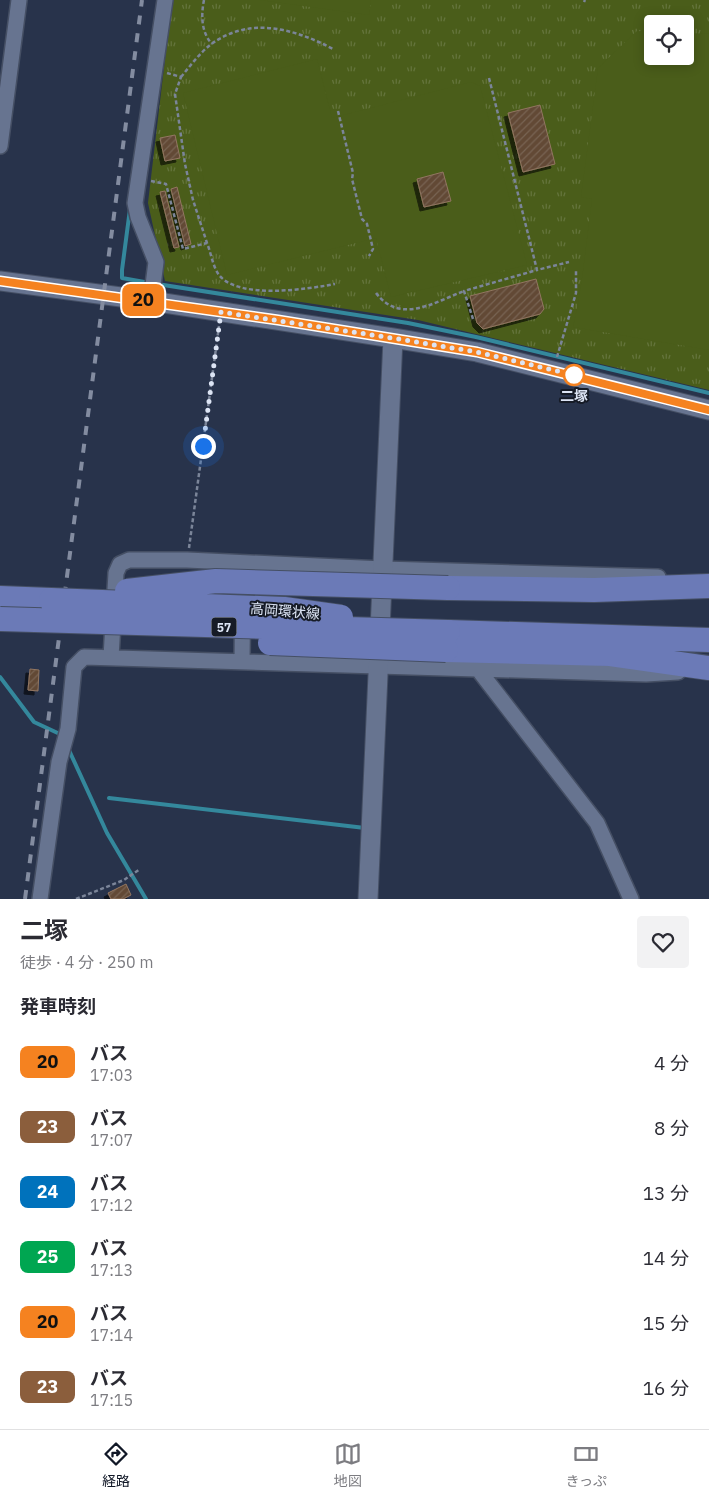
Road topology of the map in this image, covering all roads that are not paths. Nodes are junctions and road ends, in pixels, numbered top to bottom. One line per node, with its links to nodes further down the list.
1 (19, 0): 3 (street)
2 (165, 0): 5 (street)
3 (0, 146)
4 (0, 281): 5 (street)
5 (151, 301): 6 (street)
6 (392, 338): 7 (street); 9 (street)
7 (709, 410)
8 (243, 562): 9 (street); 16 (street); 17 (street)
9 (383, 569): 10 (street); 18 (street)
10 (709, 586): 12 (main road, 57, bridge)
11 (0, 598): 12 (main road, 高岡環状線 / 57)
12 (51, 600): 15 (main road, 高岡環状線 / 57, bridge)
13 (0, 620): 15 (main road, 高岡環状線 / 57, bridge)
14 (709, 640): 15 (main road, 高岡環状線 / 57)
15 (447, 641): 20 (main road, 57)
16 (111, 658): 17 (street); 21 (street)
17 (242, 661): 18 (street)
18 (379, 665): 19 (street); 22 (street)
19 (477, 668): 20 (street); 23 (street)
20 (709, 669)
21 (40, 899)
22 (368, 899)
23 (630, 899)

